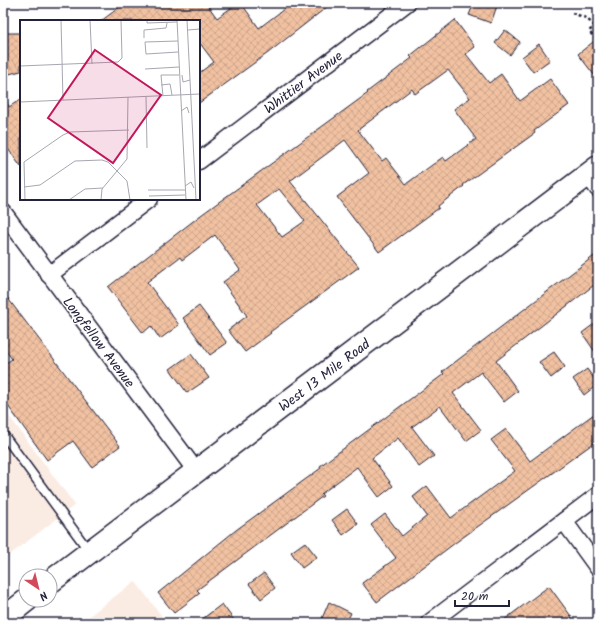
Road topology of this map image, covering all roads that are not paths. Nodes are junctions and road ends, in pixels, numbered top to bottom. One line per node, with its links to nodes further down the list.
1 (407, 3): 2 (street, Whittier Avenue)
2 (200, 160)
3 (594, 177): 8 (main road, West 13 Mile Road)
4 (148, 200): 6 (street)
5 (3, 212): 6 (street, Longfellow Avenue)
6 (49, 275): 8 (street, Longfellow Avenue)
7 (3, 434): 11 (lane)
8 (196, 471): 11 (main road, West 13 Mile Road)
9 (598, 495): 10 (street)
10 (564, 521): 12 (street); 16 (street)
11 (90, 552): 13 (main road, West 13 Mile Road)
12 (598, 568)
13 (58, 576)
14 (18, 607): 15 (main road)
15 (3, 619)
16 (429, 623)

